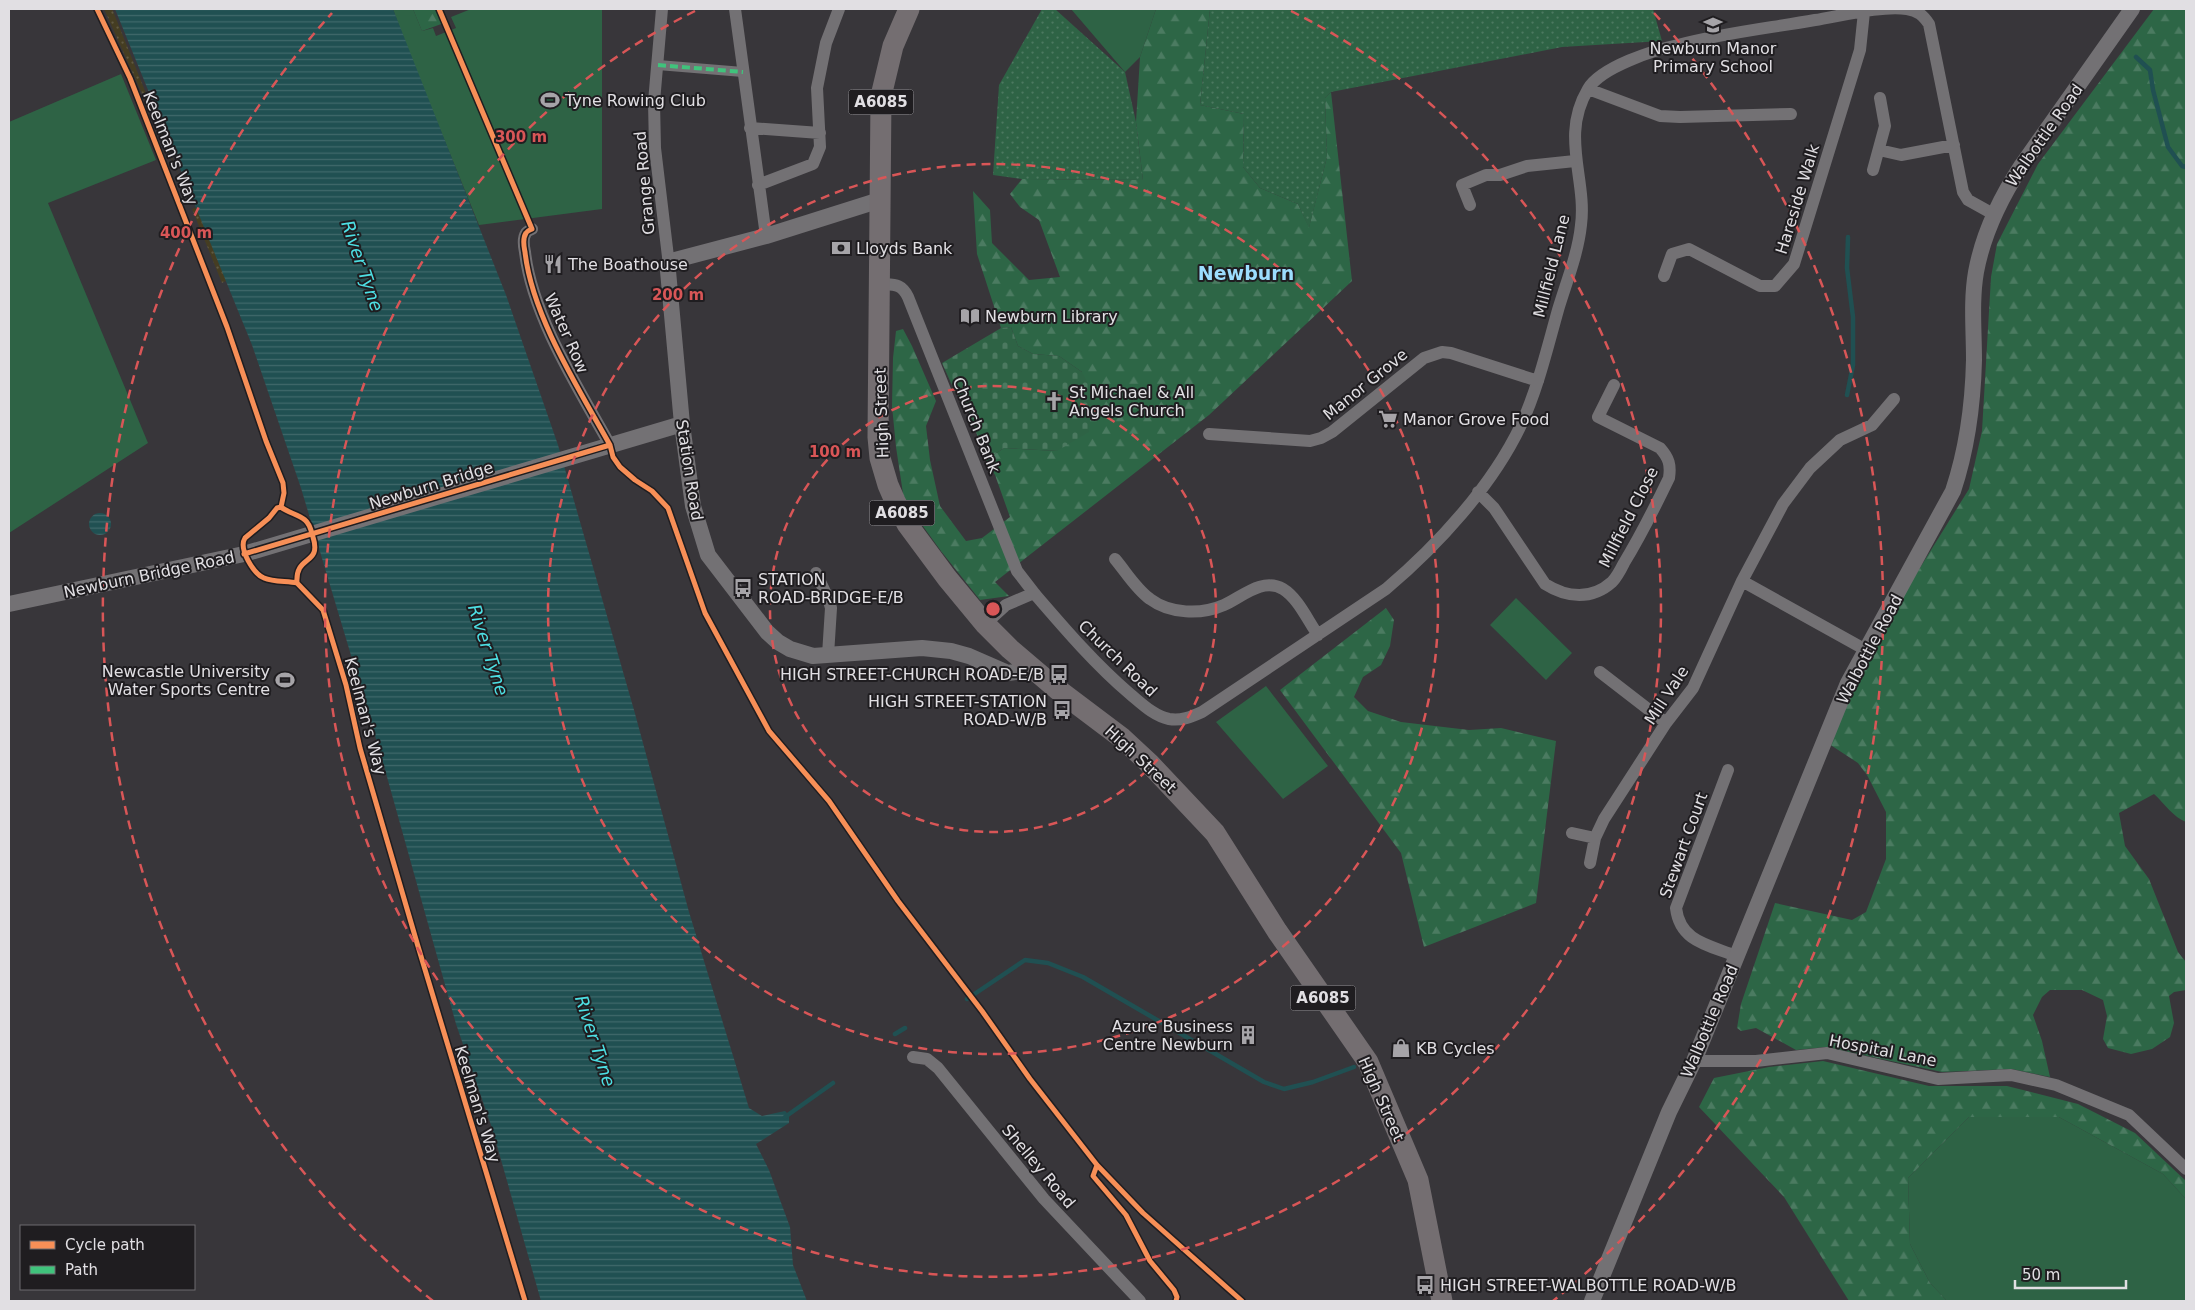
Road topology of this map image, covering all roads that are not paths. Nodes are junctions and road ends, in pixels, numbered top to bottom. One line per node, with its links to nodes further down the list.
1 (662, 9): 8 (street, Grange Road)
2 (735, 9): 9 (street)
3 (839, 9): 14 (street)
4 (909, 9): 20 (main road, A6085)
5 (1906, 9): 7 (street, Millfield Lane); 15 (street)
6 (2132, 9): 22 (street, Walbottle Road)
7 (1864, 12): 10 (street, Millfield Lane); 26 (street, Hareside Walk)
8 (658, 65): 9 (street); 25 (street, Grange Road)
9 (743, 72): 13 (street)
10 (1588, 89): 12 (street); 17 (street, Millfield Lane)
11 (1880, 98): 16 (street)
12 (1791, 114)
13 (750, 128): 14 (street); 19 (street)
14 (820, 133): 19 (street)
15 (1954, 145): 16 (street); 22 (street)
16 (1879, 150): 18 (street)
17 (1575, 161): 21 (street); 28 (street, Millfield Lane)
18 (1873, 170)
19 (758, 185): 24 (street)
20 (880, 200): 24 (street); 27 (main road, High Street / A6085)
21 (1470, 205)
22 (1995, 215): 43 (street, Walbottle Road)
23 (532, 229): 33 (street, Water Row)
24 (766, 236): 25 (street)
25 (669, 265): 31 (street, Station Road)
26 (1664, 276)
27 (880, 284): 39 (street, Church Bank); 41 (main road, High Street / A6085)
28 (1538, 381): 32 (street, Manor Grove); 34 (street, Millfield Lane)
29 (1614, 385): 34 (street, Millfield Close)
30 (1894, 399): 38 (street, Mill Vale)
31 (682, 424): 33 (street); 44 (street, Station Road)
32 (1209, 434)
33 (610, 444): 35 (street, Newburn Bridge)
34 (1478, 492): 42 (street, Millfield Lane)
35 (288, 541): 40 (street, Newburn Bridge Road)
36 (1115, 559): 42 (street)
37 (816, 572): 44 (street)
38 (1742, 581): 43 (street); 47 (street, Mill Vale)
39 (1034, 593): 41 (street); 42 (street, Church Road)
40 (9, 604)
41 (985, 624): 45 (main road, High Street / A6085)
42 (1318, 635)
43 (1866, 650): 52 (street, Walbottle Road)
44 (828, 655): 45 (street, Station Road)
45 (1026, 664): 57 (main road, High Street / A6085)
46 (1600, 672): 47 (street)
47 (1666, 723): 50 (street, Mill Vale)
48 (1728, 770): 52 (street, Stewart Court)
49 (1572, 833): 50 (street)
50 (1595, 838): 51 (street, Mill Vale)
51 (1590, 863)
52 (1736, 956): 54 (street, Walbottle Road)
53 (913, 1058): 56 (street, Shelley Road)
54 (1694, 1061): 55 (street, Hospital Lane); 58 (street, Walbottle Road)
55 (2186, 1170)
56 (1140, 1301)
57 (1442, 1301)
58 (1592, 1301)

